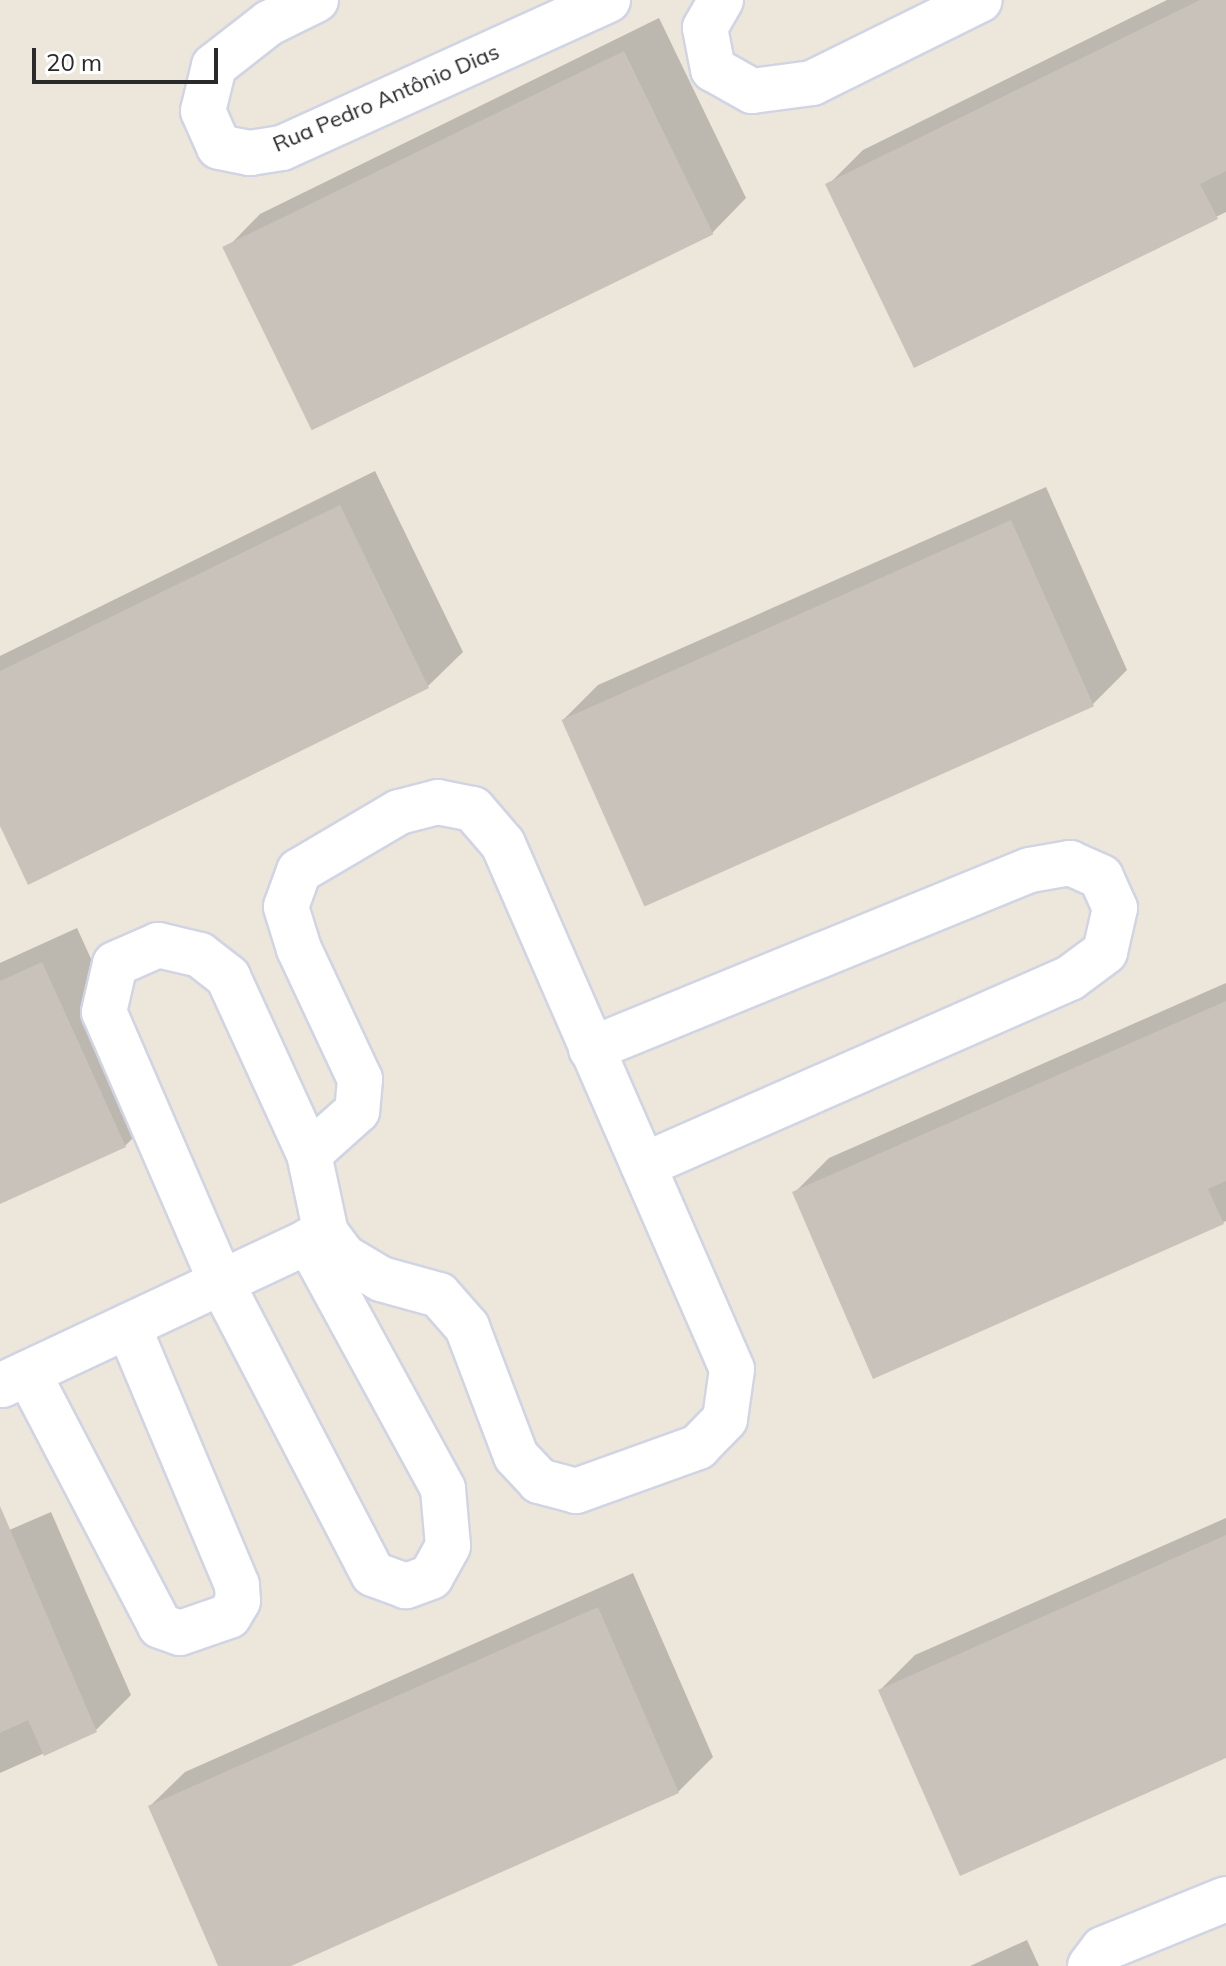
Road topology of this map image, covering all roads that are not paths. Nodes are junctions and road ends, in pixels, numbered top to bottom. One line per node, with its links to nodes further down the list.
1 (316, 0): 2 (street, Rua Pedro Antônio Dias)
2 (608, 0)
3 (721, 0): 4 (street)
4 (980, 0)
5 (591, 1049): 6 (street); 7 (street); 7 (street)
6 (309, 1154): 8 (street); 9 (street)
7 (643, 1165): 8 (street)
8 (317, 1237): 9 (street); 9 (street)
9 (221, 1282): 10 (street)
10 (128, 1326): 11 (street); 11 (street)
11 (14, 1379)
12 (1226, 1899): 13 (street)
13 (1090, 1966)

